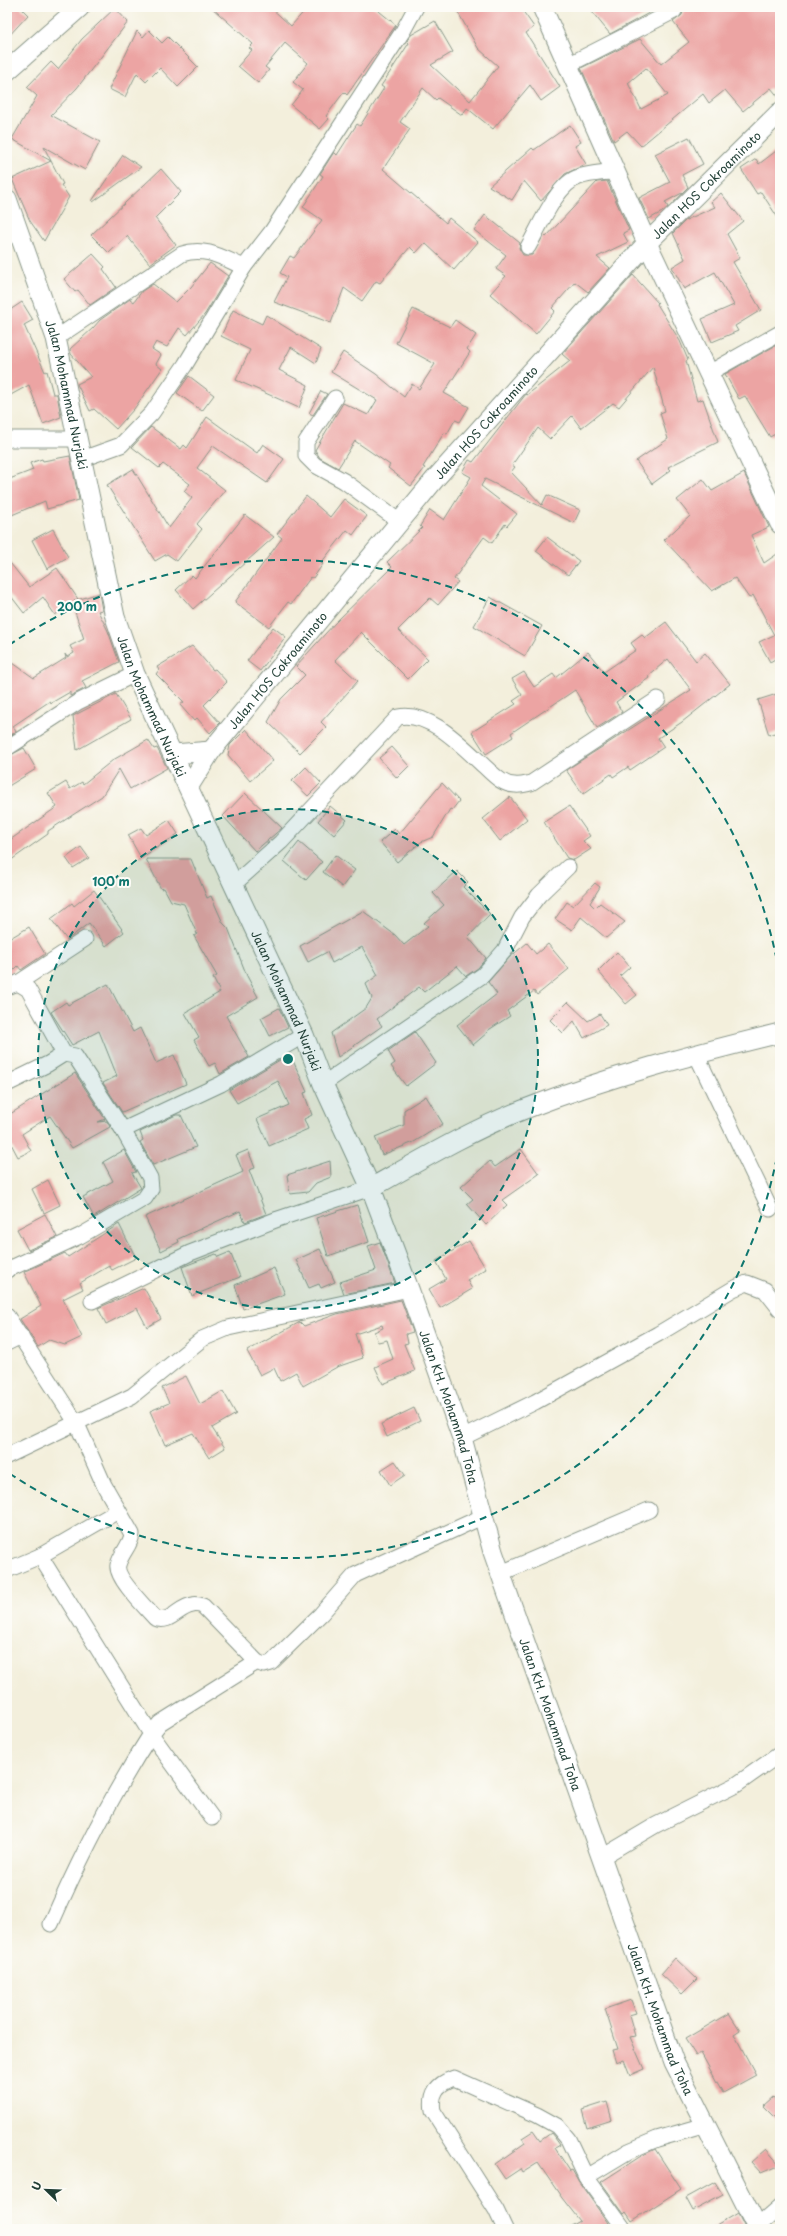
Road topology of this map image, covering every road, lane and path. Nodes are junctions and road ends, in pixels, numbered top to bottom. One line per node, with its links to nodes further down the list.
1 (80, 7): 6 (street)
2 (416, 7): 12 (street)
3 (542, 7): 5 (street)
4 (676, 7): 5 (street)
5 (568, 65): 8 (street)
6 (7, 71)
7 (780, 112): 10 (street, Jalan HOS Cokroaminoto)
8 (616, 171): 10 (street); 11 (street)
9 (7, 199): 14 (street, Jalan Mohammad Nurjaki)
10 (647, 243): 15 (street); 20 (street, Jalan HOS Cokroaminoto)
11 (528, 247)
12 (244, 268): 14 (street); 19 (street)
13 (780, 333): 15 (street)
14 (56, 338): 18 (street, Jalan Mohammad Nurjaki)
15 (709, 373): 21 (street)
16 (335, 398): 20 (street)
17 (7, 439): 18 (street)
18 (78, 439): 19 (street, Jalan Mohammad Nurjaki)
19 (82, 460): 22 (street, Jalan Mohammad Nurjaki)
20 (400, 522): 25 (street, Jalan HOS Cokroaminoto)
21 (780, 524)
22 (135, 674): 24 (street); 26 (street, Jalan Mohammad Nurjaki)
23 (658, 699): 29 (street)
24 (7, 748)
25 (211, 751): 26 (street); 27 (street, Jalan HOS Cokroaminoto)
26 (174, 754): 27 (street, Jalan Mohammad Nurjaki)
27 (189, 786): 29 (street, Jalan Mohammad Nurjaki)
28 (568, 867): 37 (street)
29 (233, 884): 33 (street, Jalan Mohammad Nurjaki)
30 (86, 939): 31 (street)
31 (13, 985): 34 (street)
32 (780, 1033): 35 (street)
33 (304, 1035): 37 (street, Jalan Mohammad Nurjaki); 38 (street)
34 (64, 1054): 36 (street); 38 (street)
35 (696, 1054): 39 (street); 40 (street)
36 (7, 1084)
37 (323, 1084): 39 (street, Jalan Mohammad Nurjaki)
38 (123, 1130): 41 (street)
39 (371, 1188): 42 (street, Jalan KH. Mohammad Toha); 43 (street)
40 (770, 1209)
41 (7, 1270)
42 (409, 1289): 48 (street); 49 (street, Jalan KH. Mohammad Toha)
43 (92, 1300)
44 (780, 1309): 49 (street)
45 (7, 1316): 46 (street)
46 (21, 1336): 47 (street); 48 (street)
47 (7, 1344)
48 (77, 1424): 50 (street); 52 (street)
49 (462, 1438): 53 (street, Jalan KH. Mohammad Toha)
50 (7, 1456)
51 (649, 1510): 56 (street)
52 (120, 1516): 54 (street); 57 (street)
53 (484, 1516): 56 (street, Jalan KH. Mohammad Toha); 57 (street)
54 (40, 1556): 55 (street); 58 (street)
55 (7, 1570)
56 (501, 1573): 61 (street, Jalan KH. Mohammad Toha)
57 (257, 1662): 58 (street)
58 (155, 1729): 60 (street); 62 (street)
59 (780, 1754): 61 (street)
60 (212, 1818)
61 (602, 1857): 63 (street, Jalan KH. Mohammad Toha)
62 (51, 1924)
63 (706, 2125): 64 (street); 67 (street, Jalan KH. Mohammad Toha)
64 (586, 2176): 66 (street); 68 (street)
65 (780, 2207): 67 (street)
66 (622, 2228)
67 (758, 2228)
68 (505, 2229)

